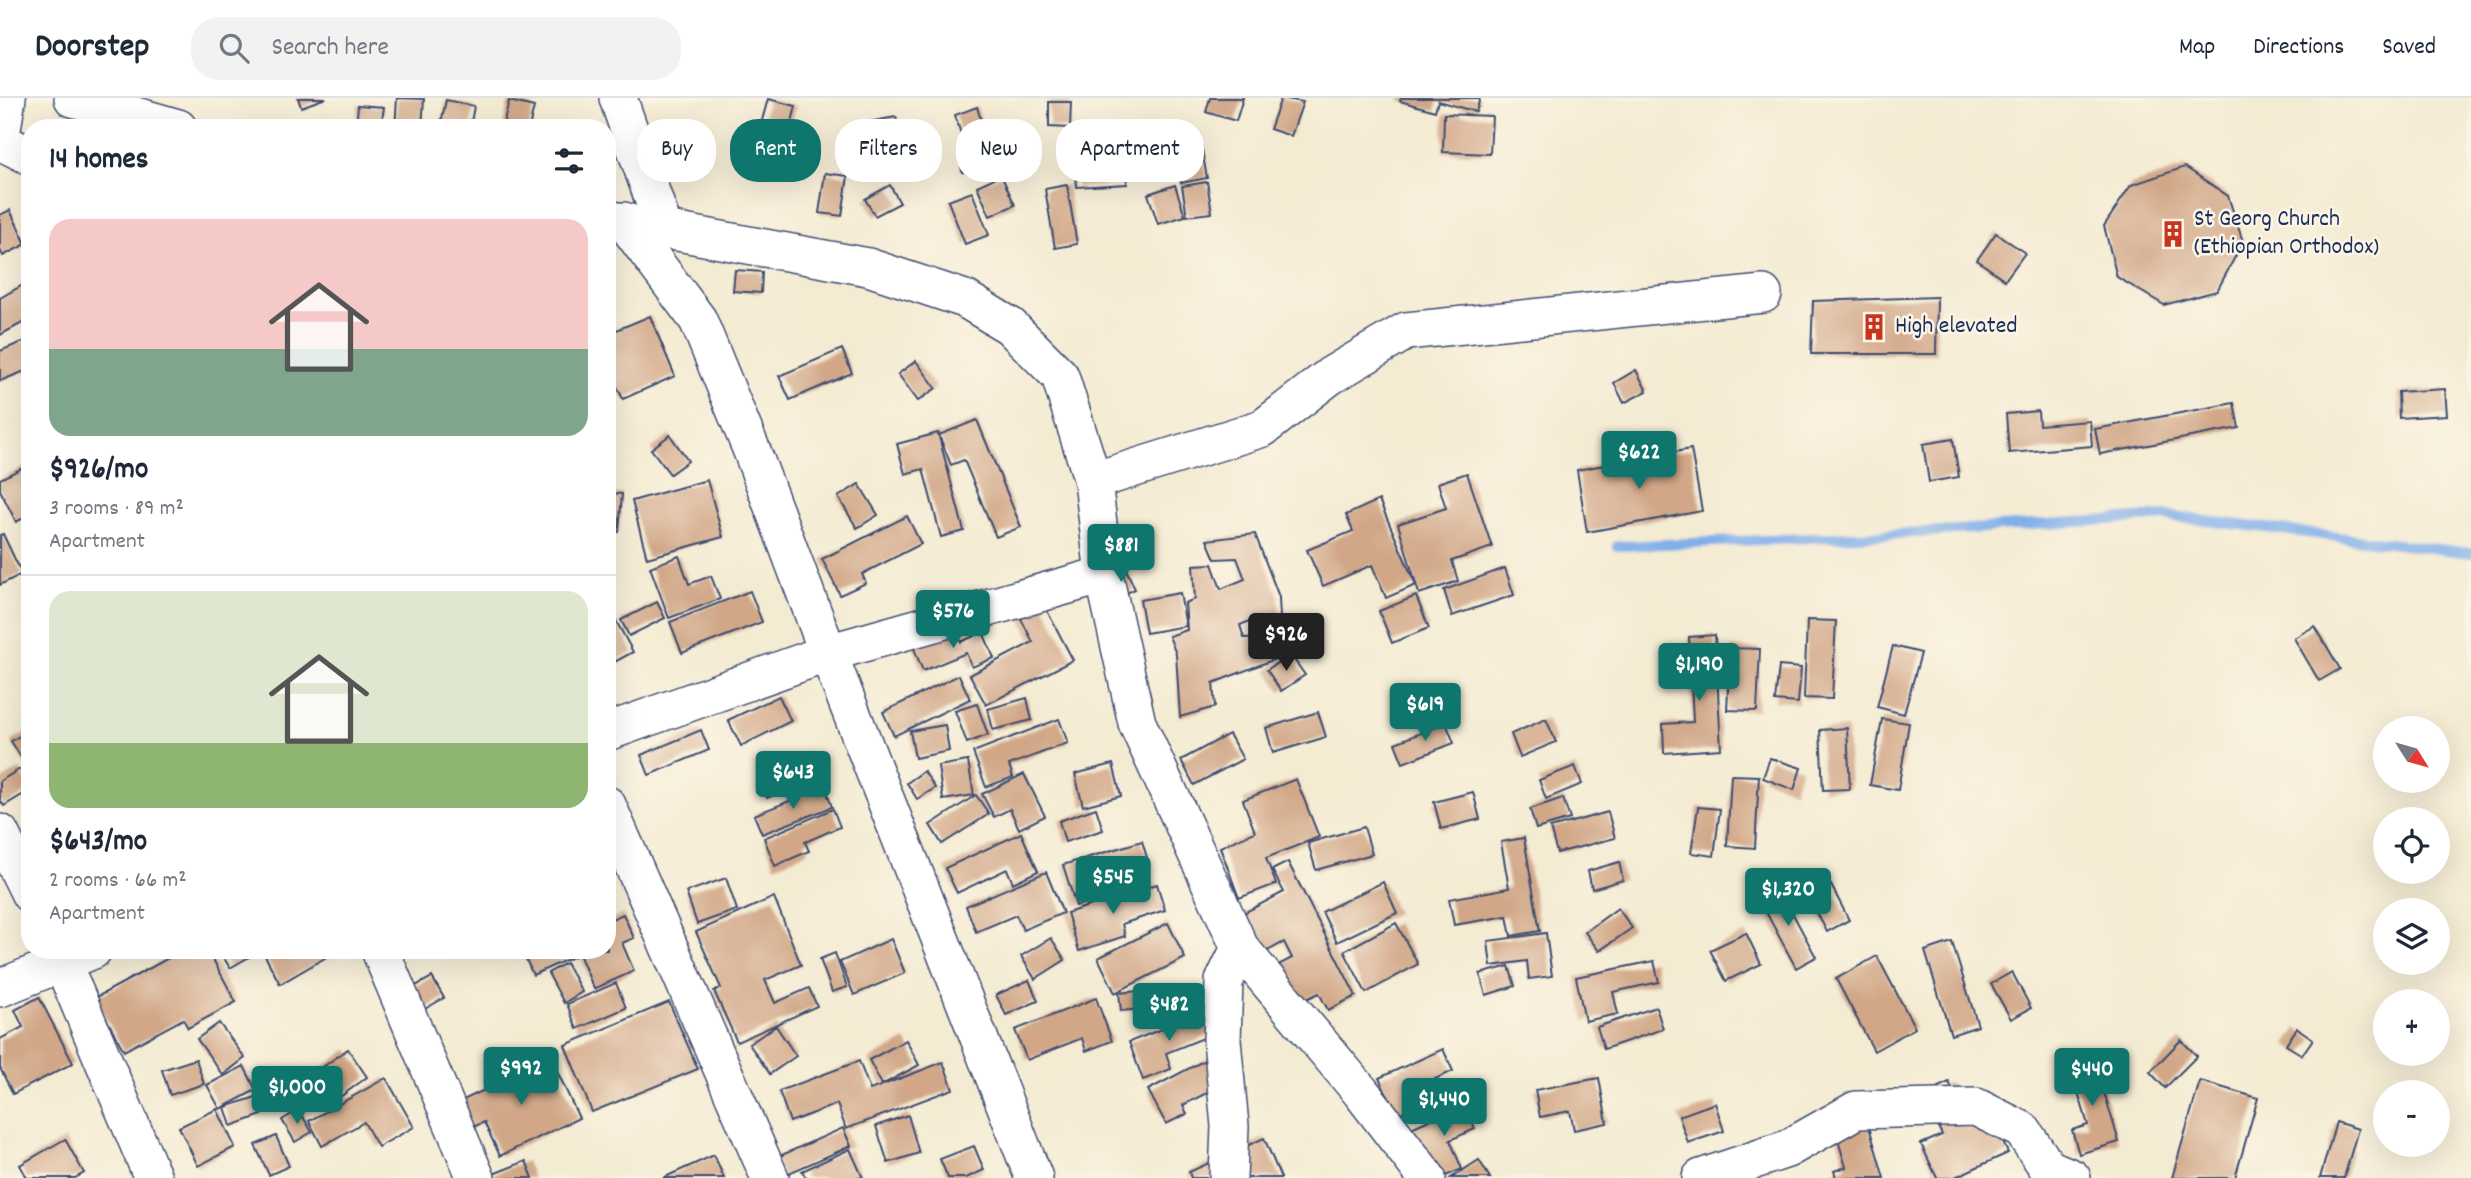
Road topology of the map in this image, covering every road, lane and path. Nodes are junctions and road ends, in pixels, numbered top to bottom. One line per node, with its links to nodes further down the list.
1 (7, 98): 7 (street)
2 (72, 98): 5 (street)
3 (180, 98): 5 (street)
4 (618, 98): 10 (street)
5 (141, 117): 6 (street)
6 (148, 119)
7 (0, 141): 8 (street)
8 (21, 152)
9 (616, 220): 10 (street); 14 (street)
10 (664, 229): 12 (street)
11 (1763, 294): 12 (street)
12 (1093, 481): 13 (street)
13 (1104, 575): 14 (street); 19 (street)
14 (828, 653): 15 (street); 28 (street)
15 (616, 729)
16 (616, 826): 27 (street)
17 (0, 833): 18 (street)
18 (21, 876)
19 (1240, 948): 29 (street); 30 (street)
20 (61, 959): 23 (street)
21 (73, 959): 25 (street)
22 (384, 959): 26 (street)
23 (0, 988)
24 (1793, 1163): 31 (street); 32 (street)
25 (153, 1178)
26 (476, 1178)
27 (770, 1178)
28 (1034, 1178)
29 (1228, 1178)
30 (1427, 1178)
31 (1701, 1178)
32 (2072, 1178)

